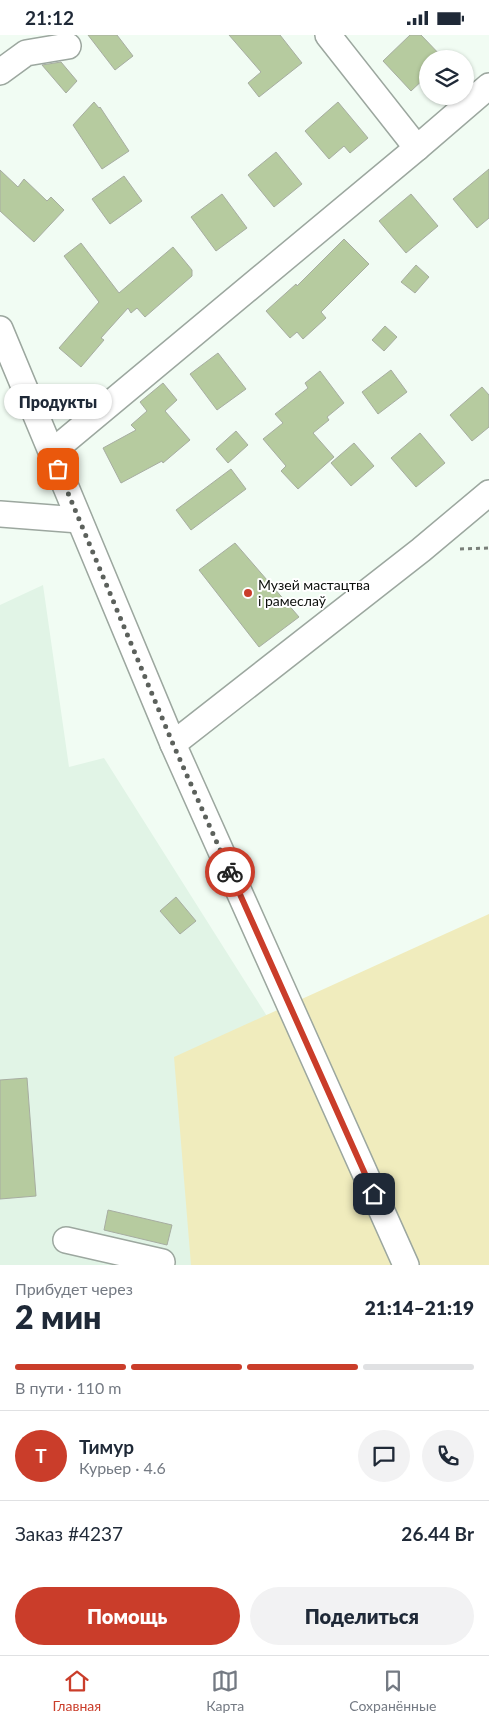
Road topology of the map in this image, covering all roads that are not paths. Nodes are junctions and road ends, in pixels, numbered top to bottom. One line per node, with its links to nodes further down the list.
1 (328, 35): 5 (street)
2 (68, 46): 3 (street)
3 (0, 72)
4 (489, 86): 5 (street)
5 (417, 148): 7 (street)
6 (0, 329): 7 (street)
7 (52, 452): 10 (street)
8 (489, 493): 11 (street)
9 (0, 514): 10 (street)
10 (79, 520): 11 (street)
11 (173, 744): 14 (street)
12 (66, 1240): 13 (street)
13 (161, 1265)
14 (406, 1265)

